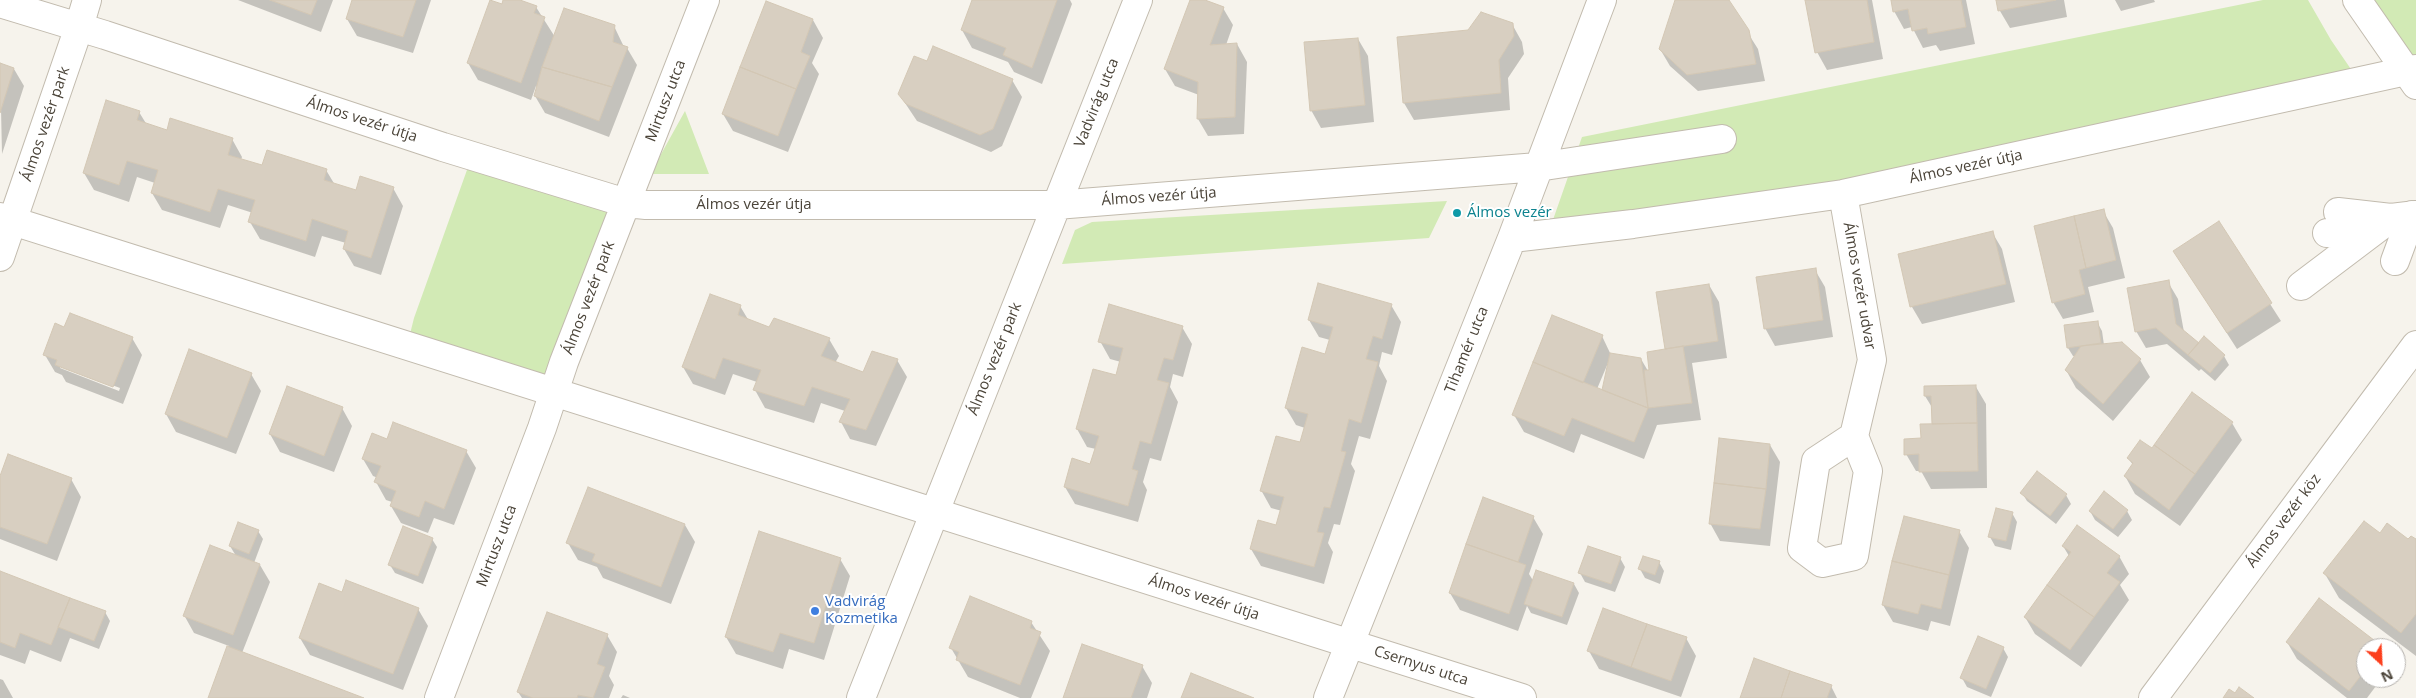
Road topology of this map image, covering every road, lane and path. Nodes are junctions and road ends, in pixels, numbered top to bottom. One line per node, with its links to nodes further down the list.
1 (87, 0): 7 (street, Álmos vezér park)
2 (705, 0): 12 (street, Mirtusz utca)
3 (1138, 0): 13 (street, Vadvirág utca)
4 (1602, 0): 10 (street, Tihamér utca)
5 (2357, 0): 8 (street)
6 (0, 3): 7 (street, Álmos vezér útja)
7 (79, 27): 12 (street, Álmos vezér útja); 15 (street, Álmos vezér park)
8 (2413, 75): 11 (street, Álmos vezér útja)
9 (1722, 139): 10 (street, Álmos vezér útja)
10 (1538, 167): 13 (street, Álmos vezér útja); 17 (street, Tihamér utca)
11 (1843, 194): 17 (street, Álmos vezér útja); 23 (street, Álmos vezér udvar)
12 (626, 203): 13 (street, Álmos vezér útja); 22 (street, Álmos vezér park)
13 (1056, 206): 24 (street, Álmos vezér park)
14 (2406, 216): 16 (street); 16 (street); 19 (street)
15 (7, 219): 18 (street, Álmos vezér park); 22 (street, Álmos vezér útja)
16 (2368, 235): 20 (street)
17 (1512, 238): 25 (street, Tihamér utca)
18 (0, 257)
19 (2395, 261)
20 (2301, 286)
21 (2416, 345): 30 (street, Álmos vezér köz)
22 (554, 393): 24 (street, Álmos vezér útja); 26 (street, Mirtusz utca)
23 (1854, 436)
24 (933, 512): 25 (street, Álmos vezér útja); 27 (street)
25 (1350, 643): 28 (street, Tihamér utca); 29 (street, Csernyus utca)
26 (439, 698)
27 (861, 698)
28 (1328, 698)
29 (1522, 698)
30 (2153, 698)

